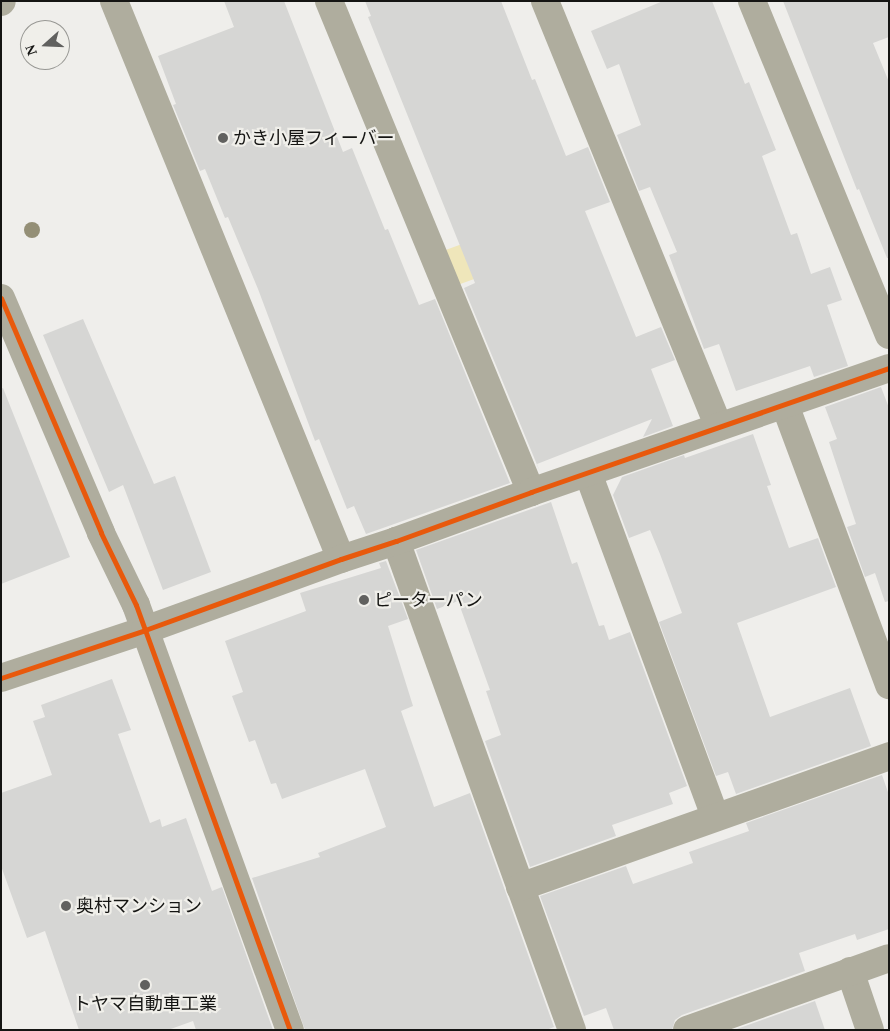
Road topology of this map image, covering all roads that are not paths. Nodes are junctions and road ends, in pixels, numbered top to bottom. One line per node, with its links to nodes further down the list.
1 (114, 1): 13 (street)
2 (329, 1): 11 (street)
3 (545, 1): 9 (street)
4 (752, 1): 6 (street)
5 (1, 298): 14 (street)
6 (889, 335)
7 (889, 368): 8 (street)
8 (786, 405): 9 (street); 16 (street)
9 (719, 427): 10 (street)
10 (588, 472): 11 (street); 18 (street)
11 (531, 492): 12 (street)
12 (396, 542): 13 (street); 19 (street)
13 (341, 559): 14 (street)
14 (145, 630): 15 (street); 22 (street)
15 (1, 678)
16 (889, 685)
17 (889, 756): 18 (street)
18 (714, 817): 19 (street)
19 (520, 887): 23 (street)
20 (889, 958): 21 (street)
21 (850, 971): 24 (street); 25 (street)
22 (290, 1030)
23 (572, 1030)
24 (687, 1030)
25 (870, 1030)

